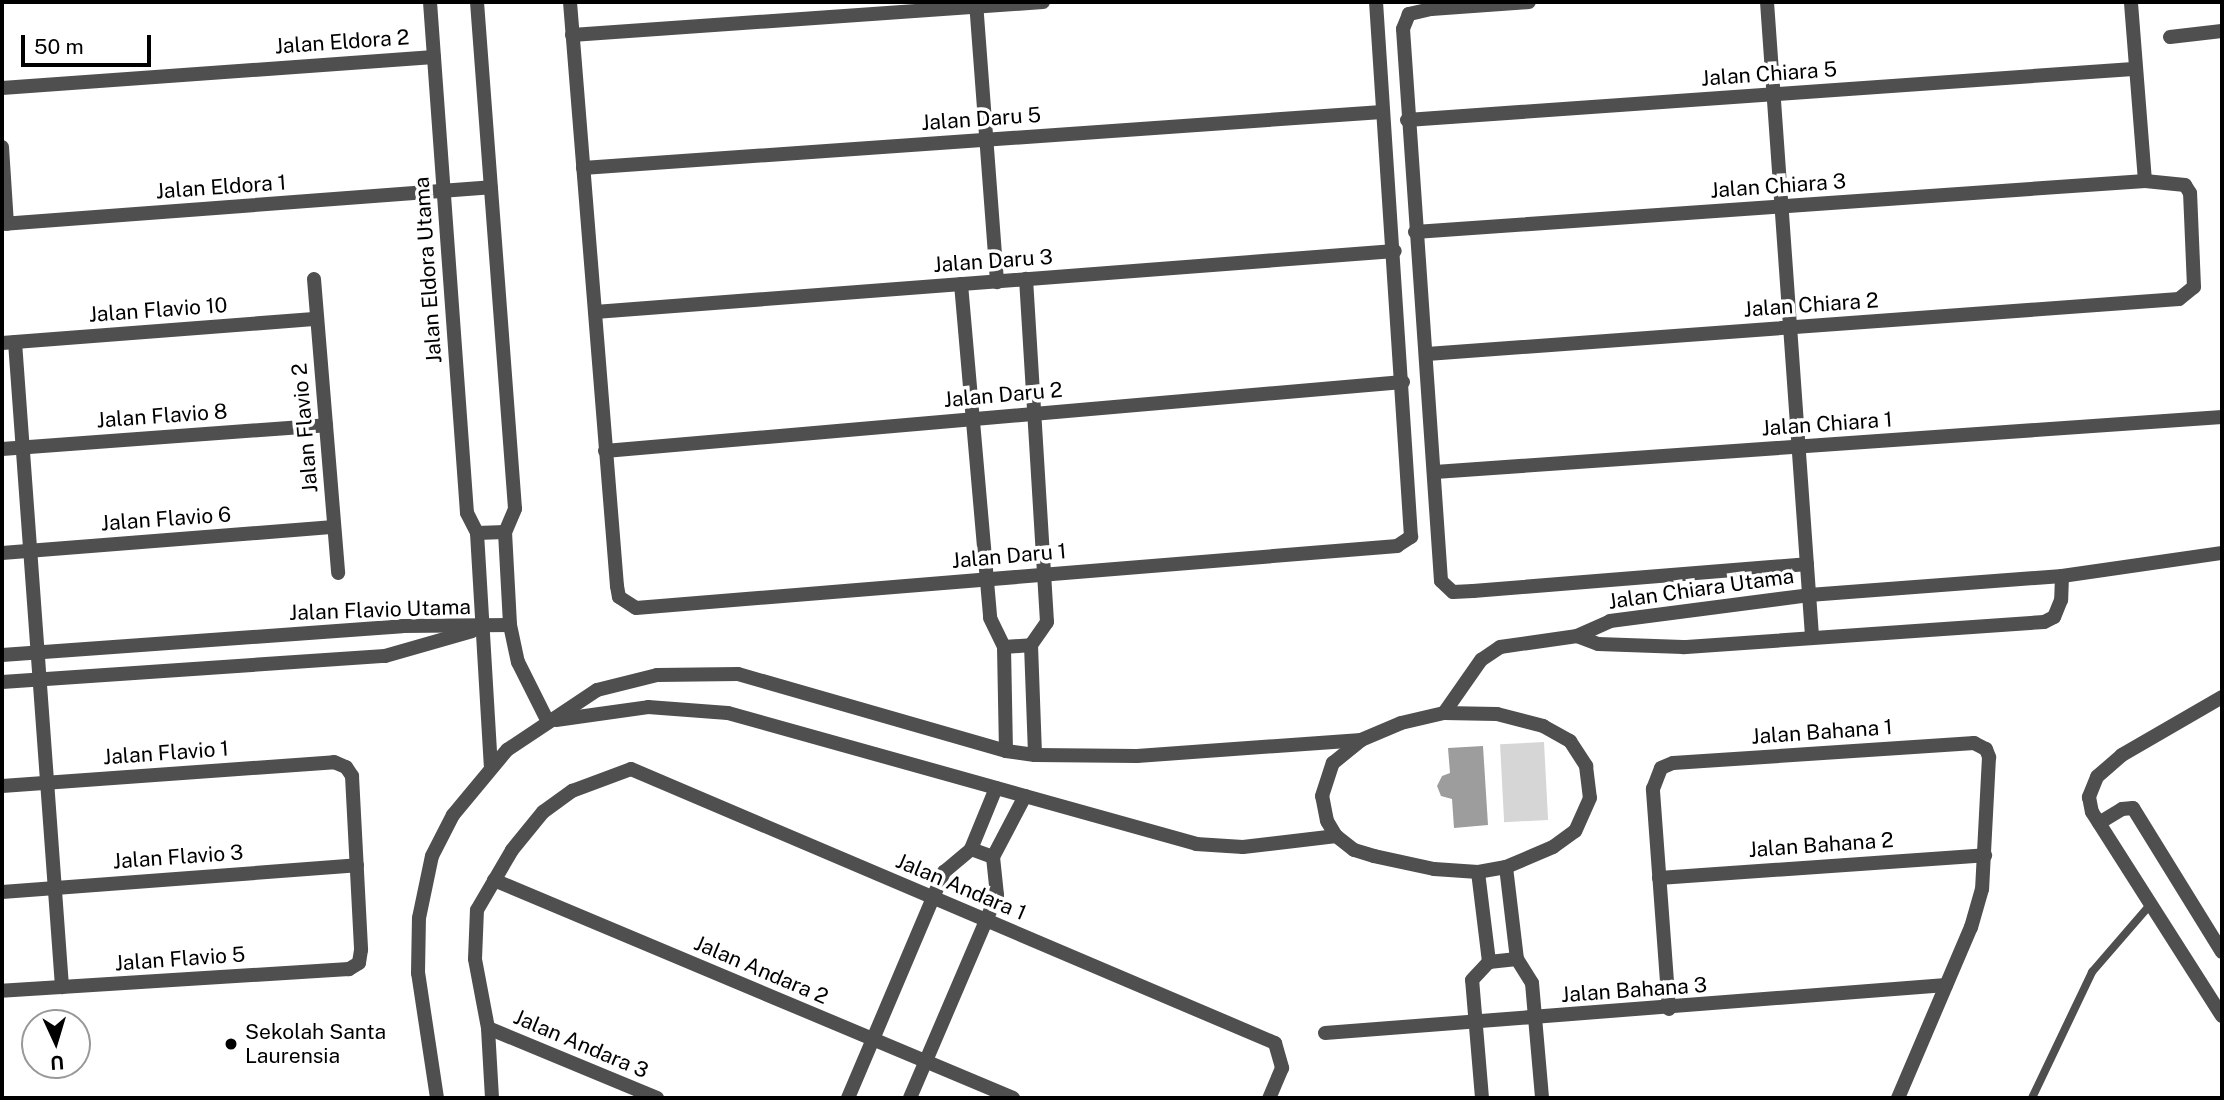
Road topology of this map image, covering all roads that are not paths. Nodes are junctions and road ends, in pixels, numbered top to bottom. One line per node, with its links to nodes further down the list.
1 (430, 2): 13 (street, Jalan Eldora Utama)
2 (477, 2): 23 (street)
3 (570, 2): 11 (street)
4 (1042, 2): 9 (street)
5 (1376, 2): 17 (street)
6 (1529, 2): 18 (street)
7 (1767, 2): 16 (street)
8 (2131, 2): 14 (street)
9 (976, 4): 11 (street); 19 (street)
10 (2222, 31): 12 (street)
11 (572, 35): 21 (street)
12 (2170, 37)
13 (433, 57): 15 (street, Jalan Eldora 2); 24 (street, Jalan Eldora Utama)
14 (2133, 69): 16 (street, Jalan Chiara 5); 22 (street)
15 (2, 88)
16 (1774, 95): 18 (street, Jalan Chiara 5); 25 (street)
17 (1382, 111): 19 (street, Jalan Daru 5); 28 (street)
18 (1407, 120): 27 (street)
19 (986, 140): 21 (street, Jalan Daru 5); 31 (street)
20 (2, 147): 26 (street)
21 (583, 168): 34 (street)
22 (2145, 181): 25 (street, Jalan Chiara 3); 33 (street, Jalan Chiara 3)
23 (491, 187): 24 (street, Jalan Eldora 1); 50 (street)
24 (443, 191): 26 (street, Jalan Eldora 1); 51 (street, Jalan Eldora Utama)
25 (1782, 206): 27 (street, Jalan Chiara 3); 36 (street)
26 (5, 224)
27 (1415, 232): 38 (street)
28 (1395, 251): 30 (street, Jalan Daru 3); 39 (street)
29 (314, 279): 35 (street, Jalan Flavio 2)
30 (1026, 279): 31 (street, Jalan Daru 3); 40 (street)
31 (997, 282): 32 (street, Jalan Daru 3)
32 (961, 284): 34 (street, Jalan Daru 3); 42 (street)
33 (2194, 287): 36 (street, Jalan Chiara 2)
34 (595, 312): 47 (street)
35 (317, 319): 37 (street, Jalan Flavio 10); 43 (street, Jalan Flavio 2)
36 (1790, 328): 38 (street, Jalan Chiara 2); 45 (street)
37 (8, 343): 44 (street)
38 (1427, 354): 48 (street)
39 (1403, 382): 40 (street, Jalan Daru 2); 57 (street, Jalan Daru 1)
40 (1033, 414): 42 (street, Jalan Daru 2); 57 (street)
41 (2222, 417): 45 (street, Jalan Chiara 1)
42 (972, 419): 47 (street, Jalan Daru 2); 59 (street)
43 (326, 425): 44 (street, Jalan Flavio 8); 49 (street, Jalan Flavio 2)
44 (22, 447): 46 (street, Jalan Flavio 8); 52 (street)
45 (1798, 447): 48 (street, Jalan Chiara 1); 55 (street)
46 (2, 449)
47 (606, 451): 59 (street, Jalan Daru 1)
48 (1435, 472): 55 (street, Jalan Chiara Utama)
49 (334, 527): 52 (street, Jalan Flavio 6); 56 (street, Jalan Flavio 2)
50 (505, 532): 51 (street); 62 (street)
51 (477, 533): 63 (street, Jalan Eldora Utama)
52 (30, 551): 53 (street, Jalan Flavio 6); 69 (street)
53 (2, 553)
54 (2222, 553): 58 (street, Jalan Chiara Utama)
55 (1807, 565): 60 (street)
56 (338, 573)
57 (1044, 575): 59 (street, Jalan Daru 1); 66 (street)
58 (2062, 576): 60 (street, Jalan Chiara Utama); 65 (street, Jalan Chiara Utama)
59 (986, 579): 68 (street)
60 (1809, 595): 61 (street, Jalan Chiara Utama); 65 (street)
61 (1656, 616): 64 (street, Jalan Chiara Utama); 67 (street)
62 (510, 625): 63 (street); 75 (street)
63 (484, 627): 69 (street, Jalan Flavio Utama); 71 (street, Jalan Flavio Utama); 79 (street, Jalan Eldora Utama)
64 (1577, 636): 67 (street, Jalan Chiara Utama); 74 (street)
65 (1812, 636): 67 (street, Jalan Chiara Utama)
66 (1031, 645): 68 (street); 78 (street)
67 (1654, 646)
68 (1004, 647): 77 (street)
69 (37, 652): 70 (street, Jalan Flavio Utama); 71 (street)
70 (2, 655)
71 (40, 679): 72 (street, Jalan Flavio Utama); 80 (street)
72 (2, 682)
73 (2222, 697): 84 (street)
74 (1444, 713): 76 (street); 90 (street)
75 (548, 722): 77 (street); 79 (street); 82 (street)
76 (1362, 740): 78 (street); 85 (street)
77 (1006, 751): 78 (street)
78 (1035, 755)
79 (491, 766): 113 (street)
80 (47, 783): 81 (street, Jalan Flavio 1); 89 (street, Jalan Flavio 1); 94 (street)
81 (2, 786)
82 (996, 788): 83 (street); 86 (street)
83 (1025, 796): 85 (street); 88 (street)
84 (2096, 817): 97 (street); 99 (street)
85 (1336, 836): 91 (street)
86 (971, 849): 88 (street); 96 (street)
87 (1985, 855): 92 (street, Jalan Bahana 2); 92 (street, Jalan Bahana 1); 102 (street)
88 (993, 858): 98 (street)
89 (357, 865): 94 (street, Jalan Flavio 3); 103 (street, Jalan Flavio 5)
90 (1506, 867): 91 (street); 100 (street)
91 (1478, 872): 101 (street)
92 (1659, 878): 105 (street)
93 (494, 880): 96 (street, Jalan Andara 1); 109 (street); 111 (street, Jalan Andara 2)
94 (55, 888): 95 (street, Jalan Flavio 3); 103 (street)
95 (2, 892)
96 (933, 898): 98 (street, Jalan Andara 1); 111 (street)
97 (2150, 905): 106 (street); 123 (lane)
98 (988, 921): 112 (street); 119 (street, Jalan Andara 1)
99 (2222, 952)
100 (1517, 959): 101 (street); 107 (street)
101 (1489, 962): 108 (street)
102 (1946, 985): 105 (street, Jalan Bahana 3); 122 (street)
103 (62, 987): 104 (street, Jalan Flavio 5)
104 (2, 991)
105 (1669, 1009): 107 (street, Jalan Bahana 3)
106 (2222, 1016)
107 (1537, 1018): 108 (street, Jalan Bahana 3); 121 (street)
108 (1475, 1023): 110 (street, Jalan Bahana 3); 120 (street)
109 (488, 1028): 114 (street); 115 (street, Jalan Andara 3)
110 (1325, 1033)
111 (873, 1040): 112 (street, Jalan Andara 2); 116 (street)
112 (925, 1062): 117 (street); 118 (street, Jalan Andara 2)
113 (437, 1098)
114 (492, 1098)
115 (657, 1098)
116 (848, 1098)
117 (910, 1098)
118 (1013, 1098)
119 (1269, 1098)
120 (1482, 1098)
121 (1542, 1098)
122 (1898, 1098)
123 (2032, 1098)

